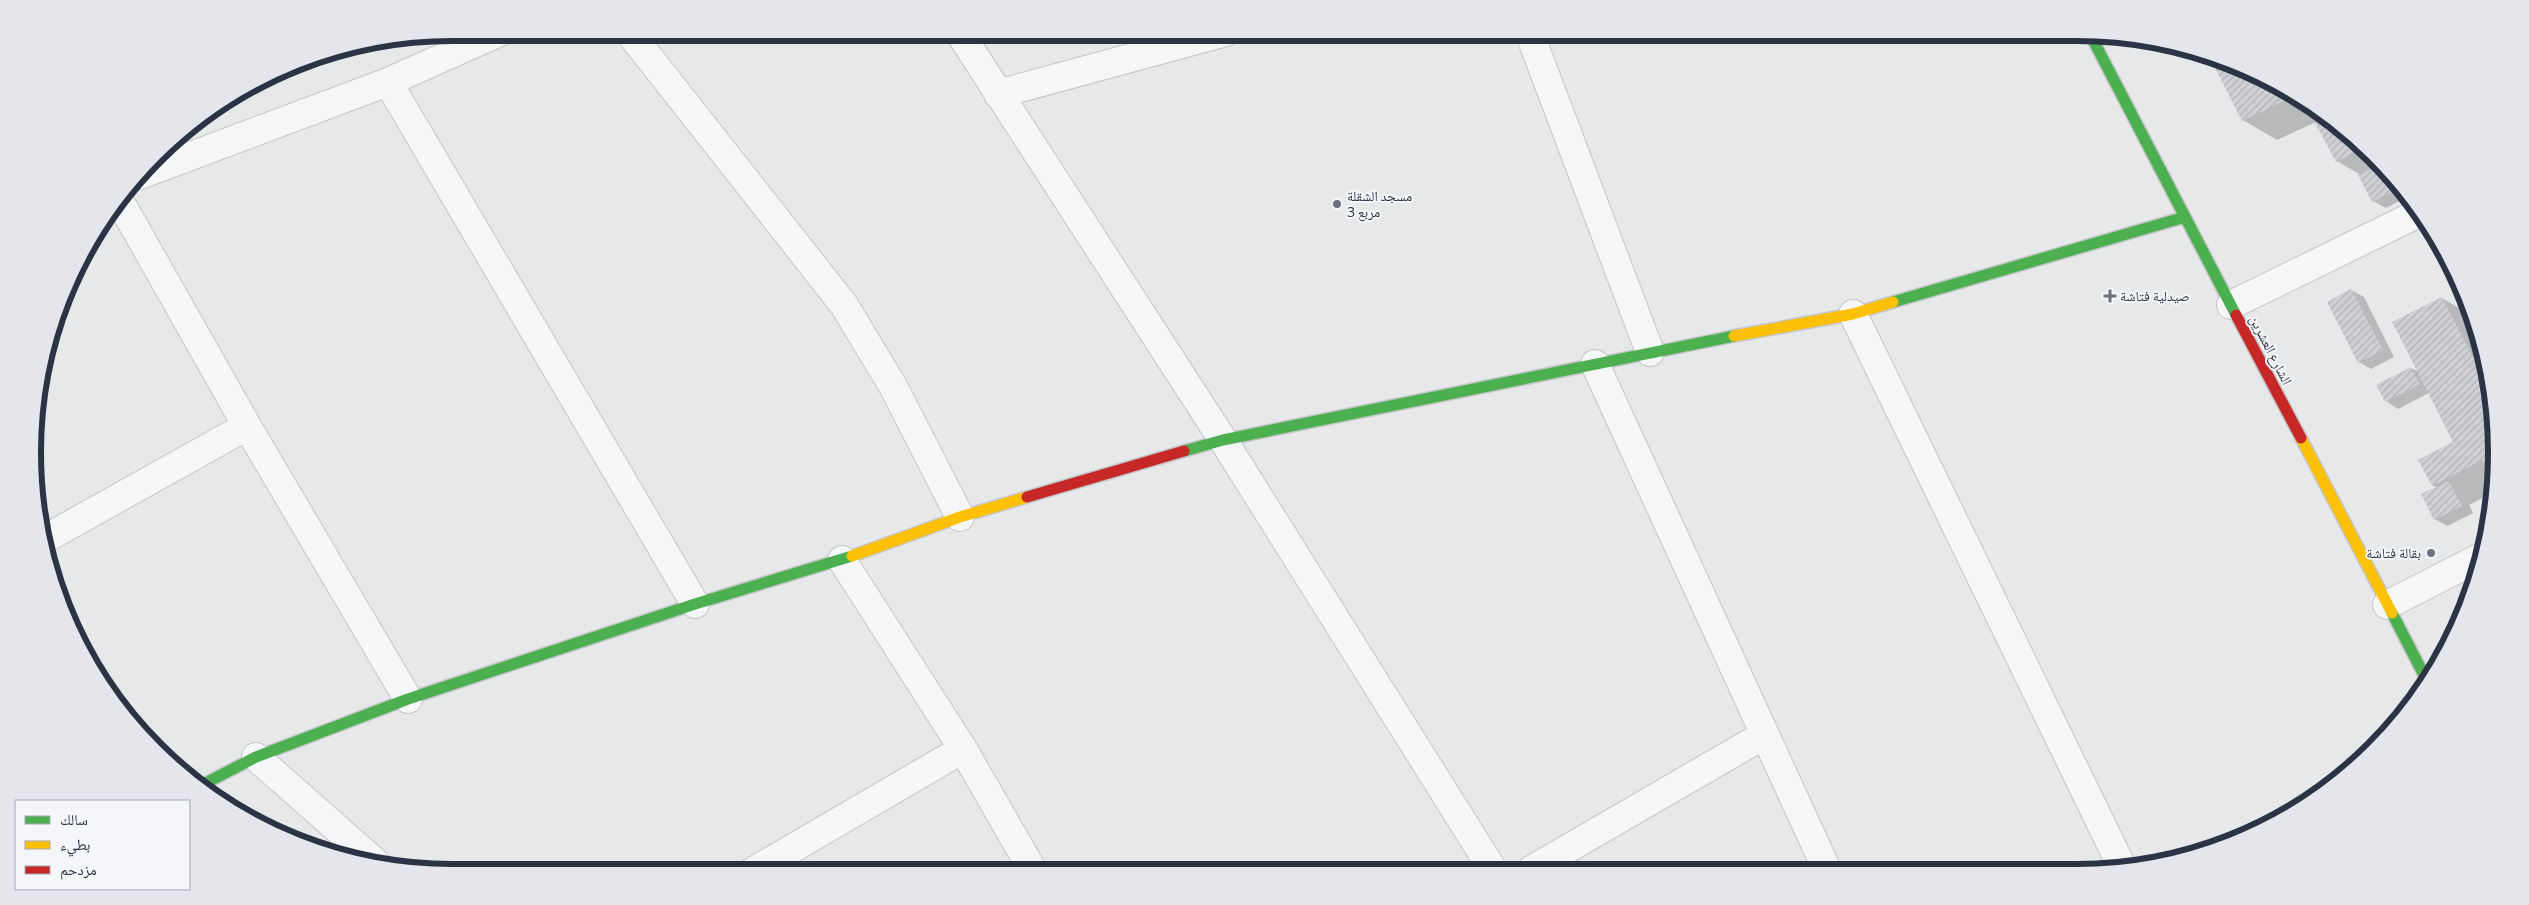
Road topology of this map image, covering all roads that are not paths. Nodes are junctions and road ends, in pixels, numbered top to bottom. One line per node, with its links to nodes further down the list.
1 (480, 41): 7 (street)
2 (636, 41): 19 (street)
3 (965, 41): 8 (street)
4 (1193, 41): 8 (street)
5 (1532, 41): 15 (street)
6 (2094, 42): 12 (street, الشارع العشرين)
7 (388, 82): 9 (street); 23 (street)
8 (998, 94): 18 (street)
9 (154, 170)
10 (123, 207): 17 (street)
11 (2413, 216): 13 (street)
12 (2185, 217): 13 (street, الشارع العشرين); 14 (street)
13 (2231, 305): 24 (street, الشارع العشرين)
14 (1853, 314): 15 (street); 32 (street)
15 (1650, 352): 16 (street)
16 (1595, 364): 18 (street); 27 (street)
17 (247, 426): 20 (street); 26 (street)
18 (1223, 440): 19 (street); 35 (street)
19 (960, 517): 21 (street)
20 (50, 536)
21 (842, 560): 23 (street); 28 (street)
22 (2473, 561): 24 (street)
23 (695, 604): 26 (street)
24 (2388, 605): 25 (street, الشارع العشرين)
25 (2423, 674)
26 (408, 699): 29 (street)
27 (1764, 735): 36 (street); 37 (street)
28 (963, 749): 33 (street); 34 (street)
29 (256, 757): 30 (street); 31 (street)
30 (207, 782)
31 (367, 855)
32 (2119, 861)
33 (766, 864)
34 (1029, 864)
35 (1489, 864)
36 (1541, 864)
37 (1824, 864)

